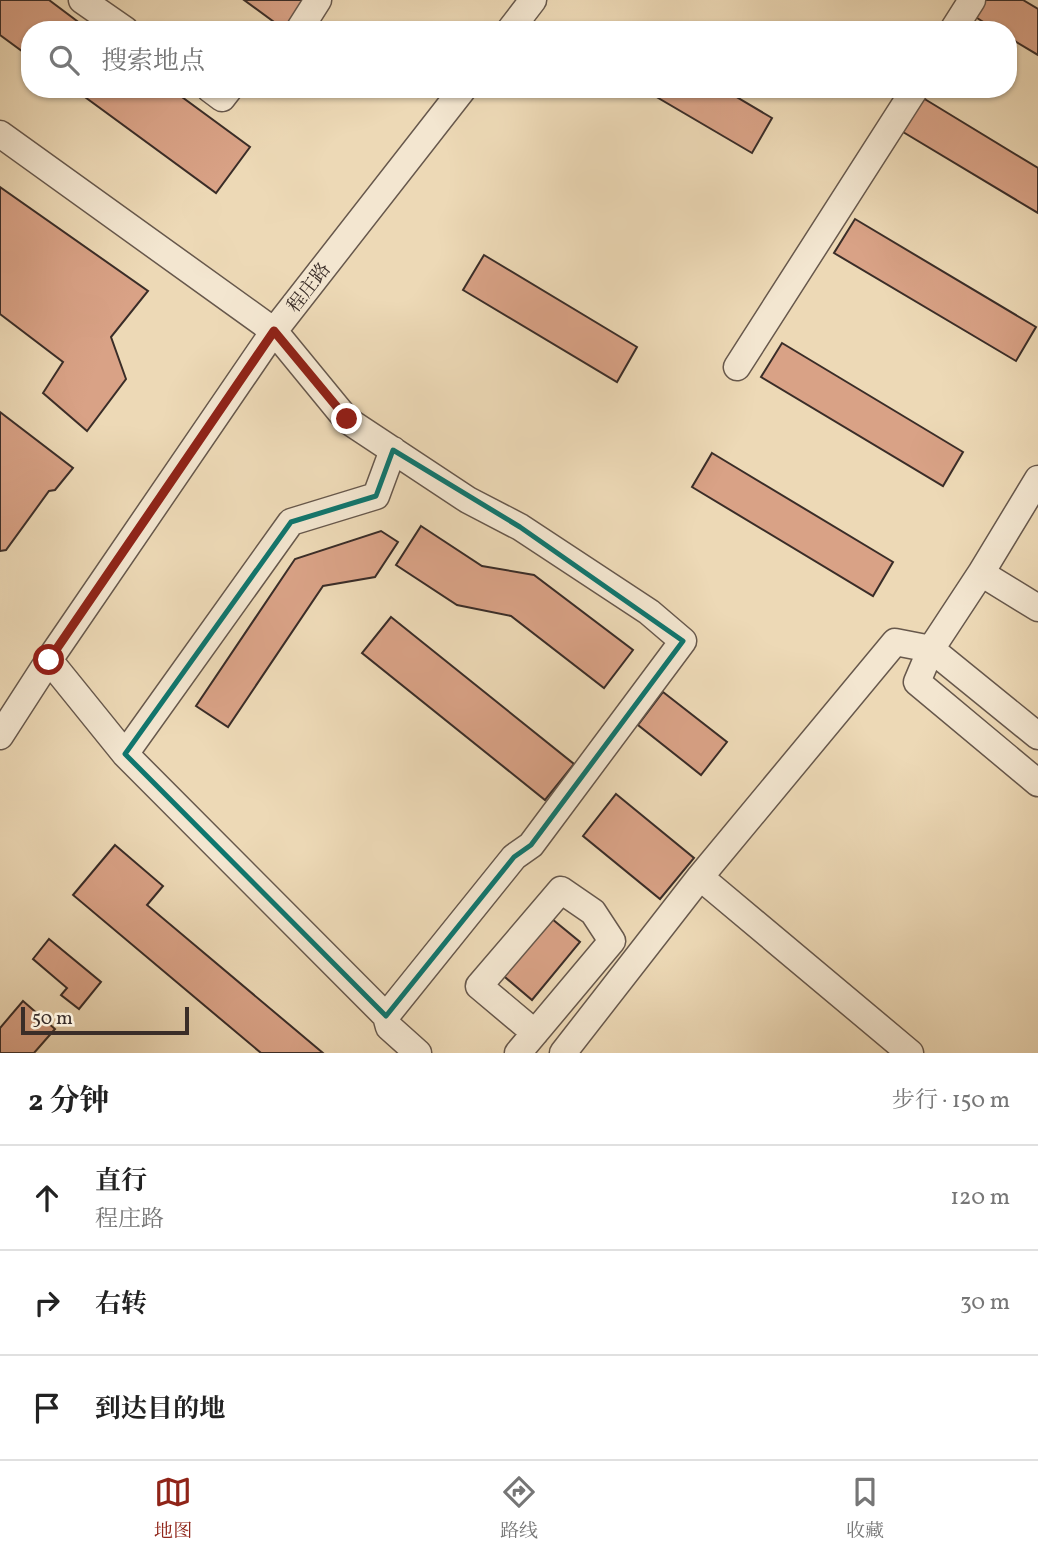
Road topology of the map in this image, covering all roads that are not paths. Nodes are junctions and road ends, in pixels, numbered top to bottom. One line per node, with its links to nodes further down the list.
1 (82, 0): 5 (street)
2 (318, 0): 6 (street)
3 (533, 0): 7 (street)
4 (972, 0): 8 (street)
5 (112, 21)
6 (305, 21)
7 (517, 21)
8 (959, 21)
9 (456, 98): 12 (street, 程庄路)
10 (909, 98): 13 (street)
11 (0, 134): 12 (street)
12 (274, 331): 14 (street); 19 (street, 程庄路)
13 (737, 367)
14 (393, 450): 22 (street); 25 (street)
15 (1038, 479): 16 (street)
16 (981, 573): 17 (street); 18 (street)
17 (1038, 608)
18 (930, 649): 21 (street); 23 (street); 24 (street)
19 (49, 660): 20 (street, 程庄路); 22 (street)
20 (0, 736)
21 (1038, 736)
22 (125, 754): 25 (street)
23 (1038, 783)
24 (700, 877): 29 (street); 30 (street)
25 (386, 1016): 27 (street)
26 (535, 1033): 26 (street); 28 (street)
27 (418, 1053)
28 (518, 1053)
29 (563, 1053)
30 (910, 1053)

